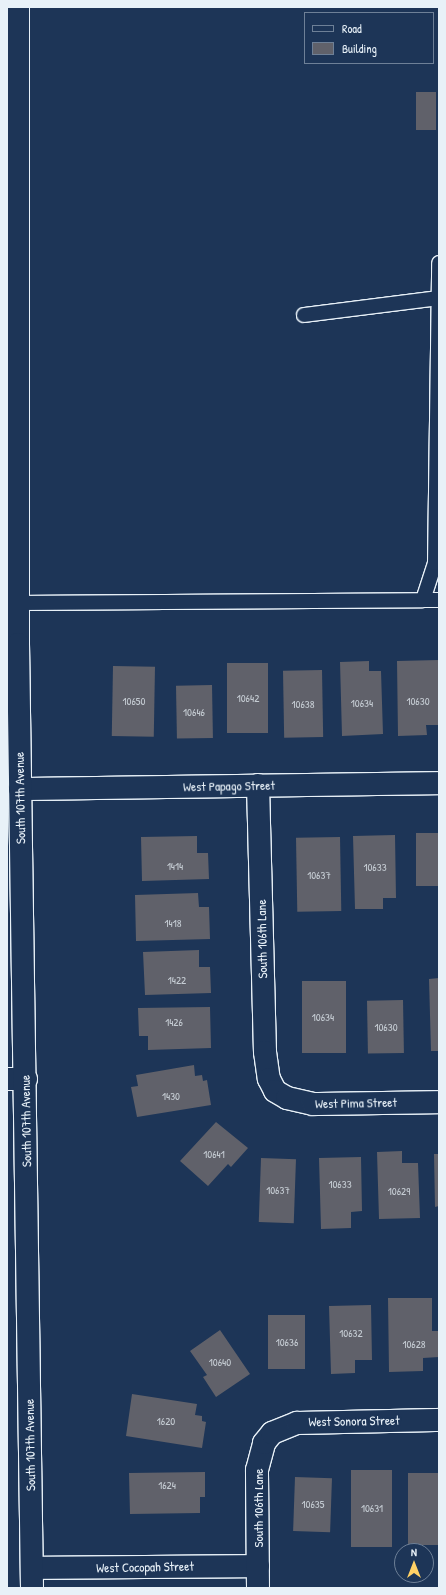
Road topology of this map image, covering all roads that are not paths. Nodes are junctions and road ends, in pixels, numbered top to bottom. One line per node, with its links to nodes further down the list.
1 (18, 7): 7 (main road, South 107th Avenue)
2 (439, 263): 3 (lane)
3 (438, 298): 4 (lane); 5 (lane)
4 (304, 314)
5 (422, 600): 6 (lane); 7 (lane)
6 (439, 600)
7 (18, 603): 10 (main road, South 107th Avenue)
8 (439, 783): 9 (main road, West Papago Street)
9 (258, 785): 10 (main road, West Papago Street); 12 (main road, South 106th Lane)
10 (20, 790): 11 (main road, South 107th Avenue)
11 (16, 1079): 17 (main road, South 107th Avenue)
12 (275, 1091): 13 (main road, West Pima Street)
13 (439, 1102)
14 (439, 1420): 15 (main road, West Sonora Street)
15 (272, 1433): 16 (main road, South 106th Lane)
16 (258, 1566): 17 (main road, West Cocopah Street); 18 (main road, South 106th Lane)
17 (32, 1578)
18 (258, 1588)

